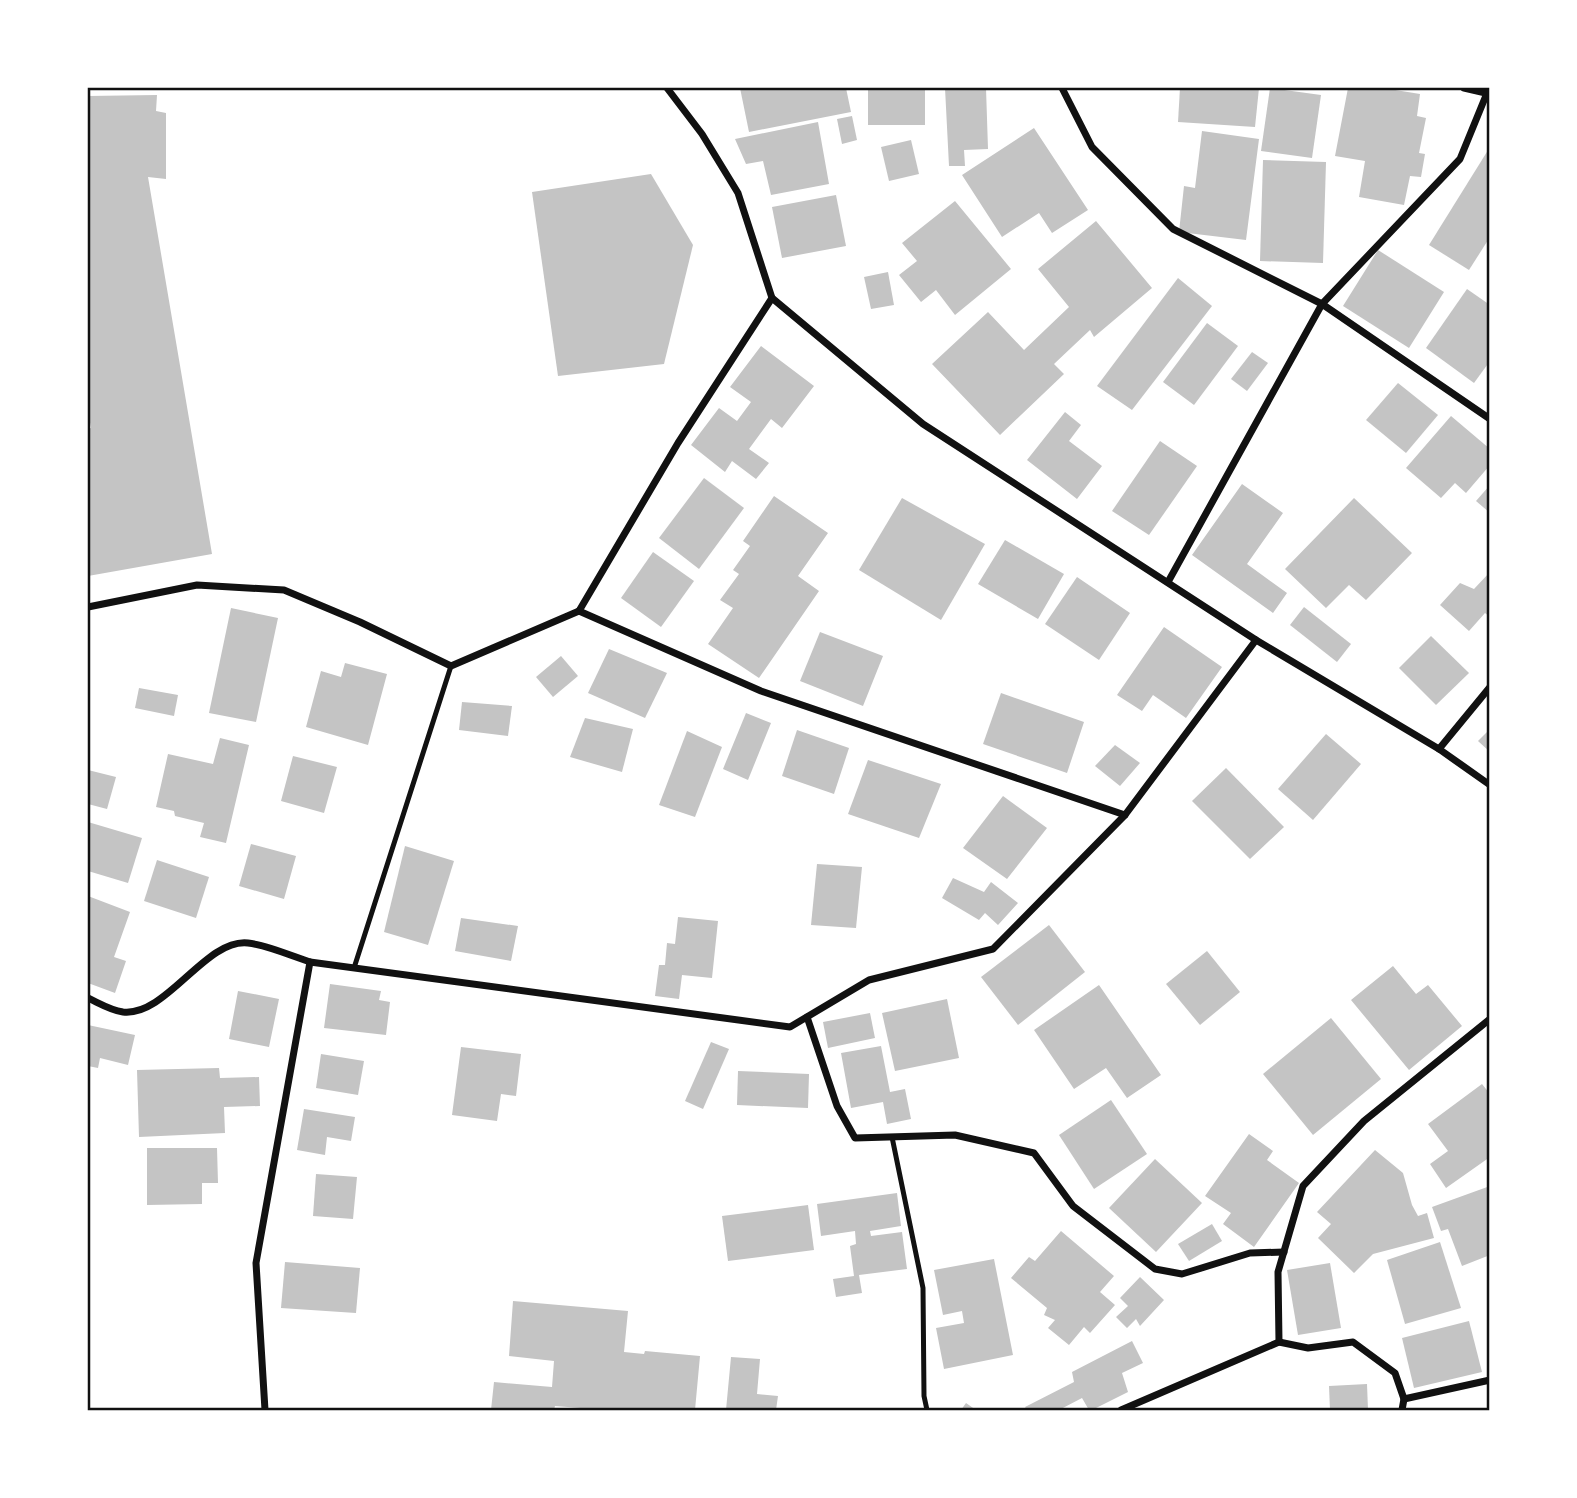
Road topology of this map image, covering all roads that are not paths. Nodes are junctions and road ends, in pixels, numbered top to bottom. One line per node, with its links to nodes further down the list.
1 (667, 88): 5 (street)
2 (1062, 88): 6 (street)
3 (1464, 88): 4 (street)
4 (1488, 94): 6 (street)
5 (772, 298): 8 (street); 10 (street)
6 (1322, 304): 7 (street); 8 (street)
7 (1489, 419)
8 (1168, 582): 11 (street)
9 (88, 607): 12 (street)
10 (579, 611): 12 (street); 16 (street)
11 (1256, 640): 14 (street); 16 (street)
12 (451, 666): 18 (lane)
13 (1489, 687): 14 (street)
14 (1439, 749): 15 (street)
15 (1489, 785)
16 (1125, 815): 20 (street)
17 (310, 962): 18 (street); 19 (street); 27 (street)
18 (354, 968): 20 (street)
19 (88, 998)
20 (807, 1017): 22 (street)
21 (1489, 1019): 23 (street)
22 (892, 1137): 23 (street); 28 (lane)
23 (1284, 1252): 24 (street)
24 (1279, 1342): 26 (street); 29 (street)
25 (1489, 1380): 26 (street)
26 (1404, 1399): 30 (street)
27 (265, 1410)
28 (927, 1410)
29 (1121, 1410)
30 (1402, 1410)

